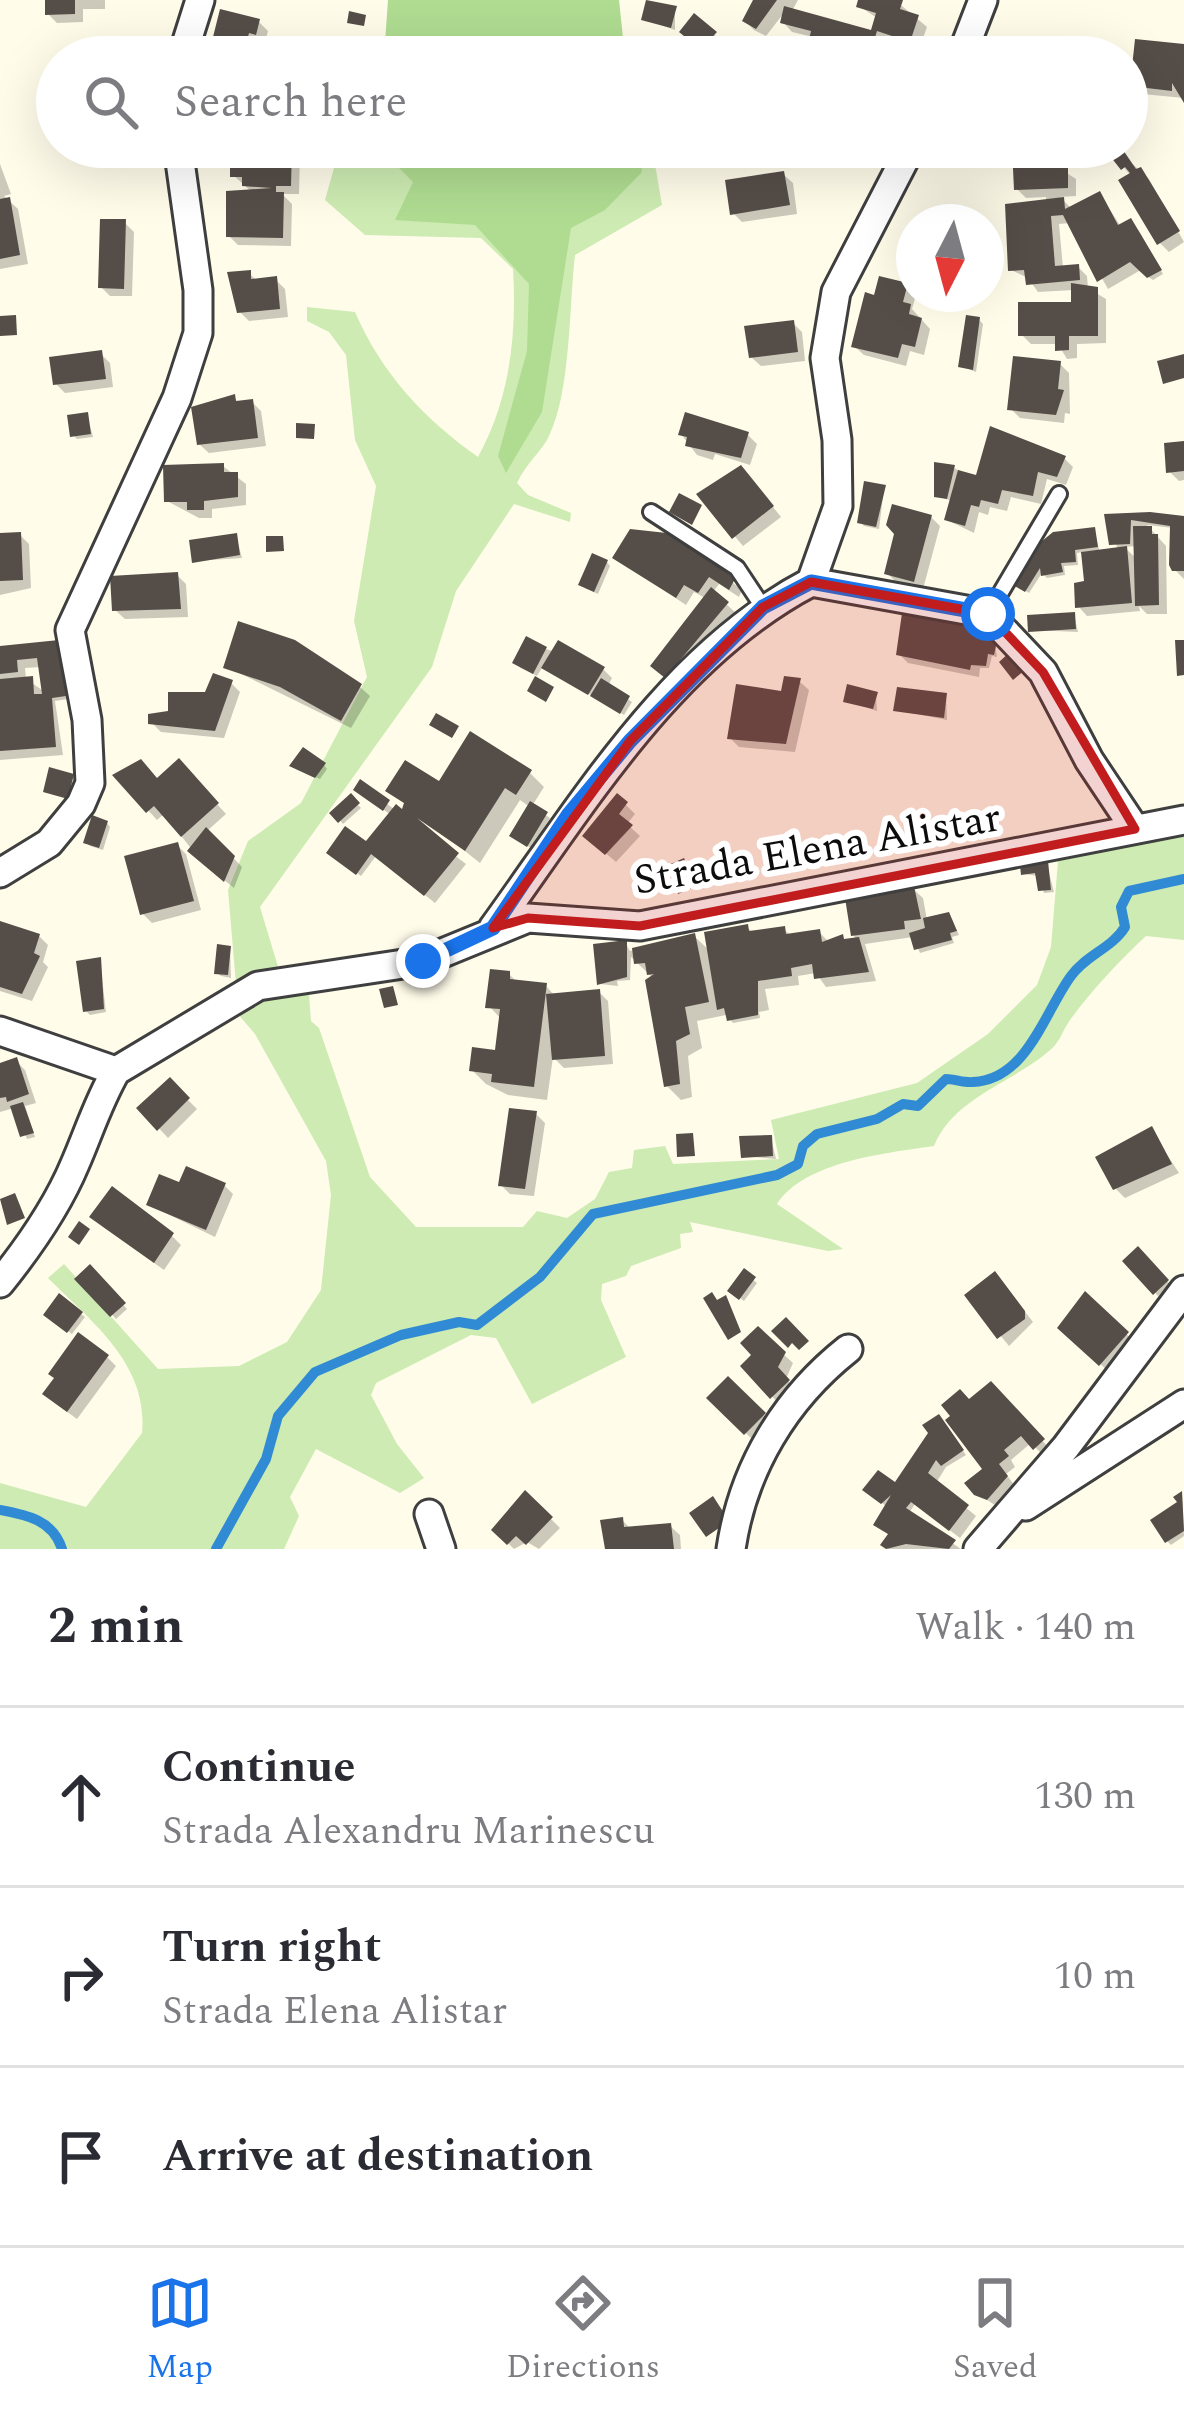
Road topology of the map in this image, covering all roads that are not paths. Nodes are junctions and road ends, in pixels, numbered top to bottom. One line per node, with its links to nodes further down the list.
1 (200, 0): 3 (street)
2 (983, 0): 4 (street)
3 (189, 36)
4 (969, 36)
5 (181, 168): 14 (street)
6 (899, 168): 9 (street)
7 (1059, 494): 11 (lane)
8 (651, 512): 10 (lane)
9 (811, 582): 10 (street); 11 (street)
10 (763, 607): 15 (street)
11 (988, 614): 13 (street)
12 (1184, 820): 13 (street, Strada Elena Alistar)
13 (1135, 829): 15 (street, Strada Elena Alistar)
14 (0, 873)
15 (493, 928): 17 (street, Strada Elena Alistar)
16 (0, 1031): 17 (street)
17 (116, 1070): 18 (street)
18 (0, 1283)
19 (1184, 1290): 23 (street)
20 (848, 1349): 25 (street)
21 (1184, 1404): 23 (street)
22 (429, 1514): 24 (street)
23 (995, 1526): 26 (street)
24 (440, 1549)
25 (731, 1549)
26 (978, 1549)

